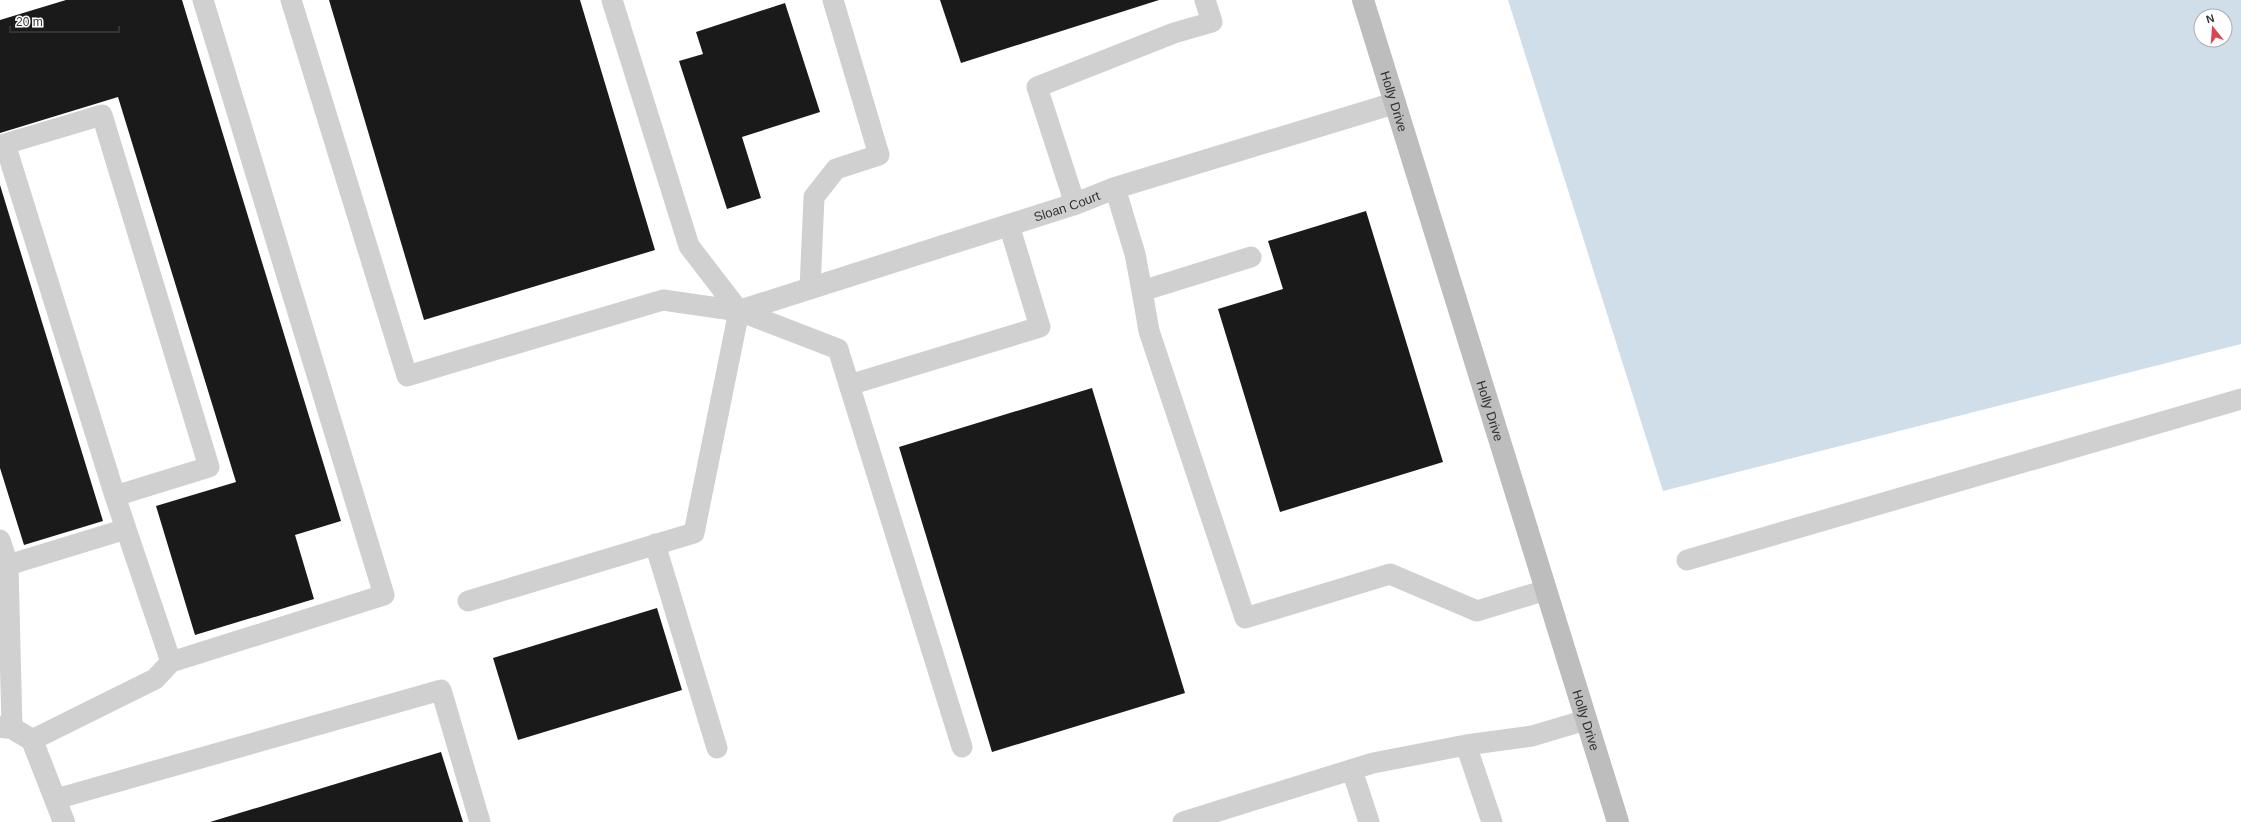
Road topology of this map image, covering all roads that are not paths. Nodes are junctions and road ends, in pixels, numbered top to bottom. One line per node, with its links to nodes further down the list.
1 (203, 0): 25 (lane)
2 (291, 0): 14 (lane)
3 (612, 0): 14 (lane)
4 (833, 0): 12 (lane)
5 (1205, 0): 9 (lane)
6 (1363, 0): 7 (street, Holly Drive)
7 (1395, 103): 8 (street, Sloan Court); 23 (street, Holly Drive)
8 (1115, 188): 9 (street, Sloan Court); 13 (lane)
9 (1075, 204): 10 (street, Sloan Court)
10 (1009, 225): 12 (street, Sloan Court); 15 (lane)
11 (1251, 257): 13 (lane)
12 (810, 289): 14 (street, Sloan Court)
13 (1142, 291): 23 (lane)
14 (740, 311): 15 (lane); 20 (lane)
15 (849, 385): 30 (lane)
16 (2241, 399): 21 (lane)
17 (115, 496): 17 (lane); 18 (lane)
18 (126, 529): 22 (lane); 25 (lane)
19 (0, 540): 22 (lane)
20 (655, 544): 24 (lane); 31 (lane)
21 (1687, 560)
22 (8, 565): 27 (lane)
23 (1546, 590): 26 (street, Holly Drive)
24 (468, 600)
25 (171, 662): 28 (lane)
26 (1586, 720): 29 (lane); 39 (street, Holly Drive)
27 (6, 728): 28 (street)
28 (32, 740): 33 (street)
29 (1466, 745): 32 (lane); 38 (lane)
30 (962, 747)
31 (717, 748)
32 (1352, 770): 36 (lane); 37 (lane)
33 (56, 798): 34 (street); 35 (lane)
34 (64, 822)
35 (480, 822)
36 (1183, 822)
37 (1369, 822)
38 (1492, 822)
39 (1618, 822)

